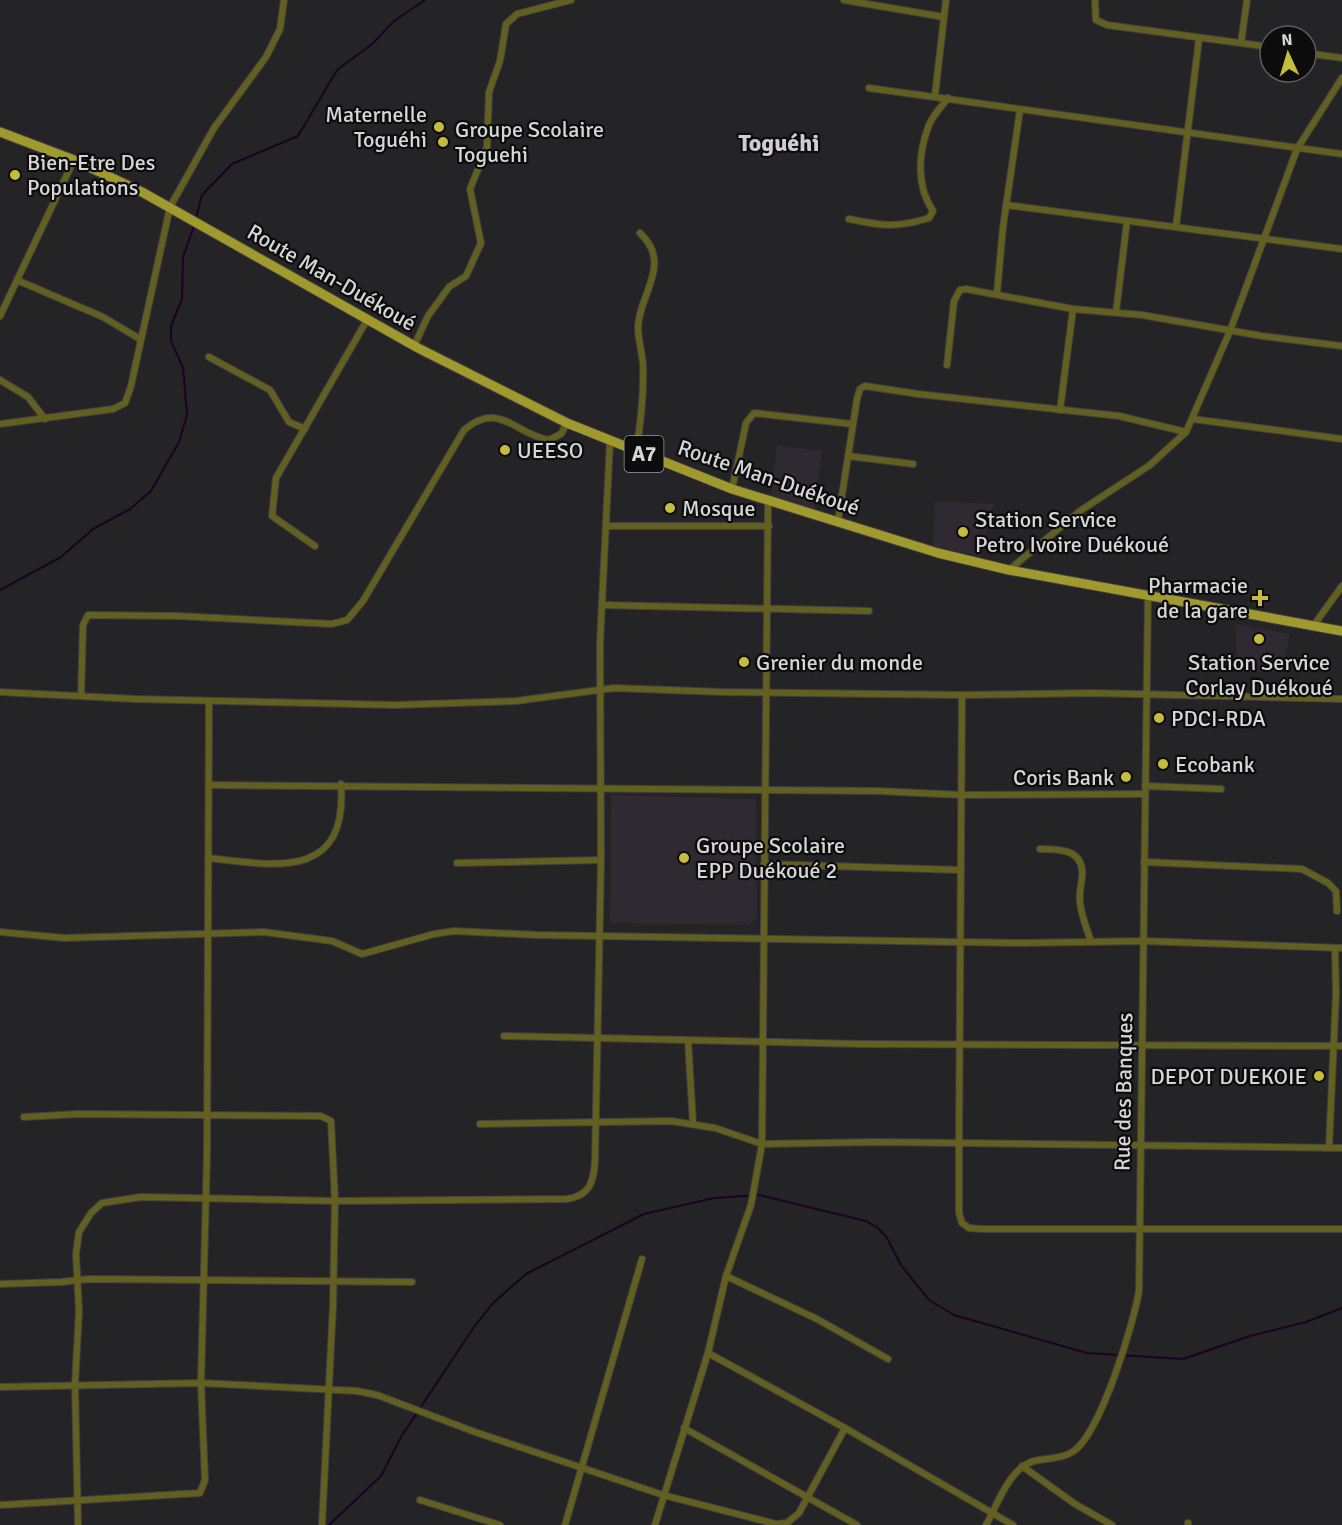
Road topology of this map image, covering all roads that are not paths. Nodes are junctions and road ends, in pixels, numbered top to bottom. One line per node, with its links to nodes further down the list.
1 (284, 0): 24 (street)
2 (571, 0): 39 (street)
3 (844, 0): 7 (street)
4 (946, 0): 7 (street)
5 (1095, 0): 8 (street)
6 (1247, 0): 9 (street)
7 (944, 16): 15 (street)
8 (1199, 39): 9 (street); 19 (street)
9 (1241, 43): 10 (street)
10 (1258, 45)
11 (1318, 55): 12 (street)
12 (1342, 58)
13 (1342, 78): 20 (street)
14 (869, 88): 15 (street)
15 (935, 95): 16 (street)
16 (948, 98): 17 (street); 25 (street)
17 (1020, 110): 19 (street); 23 (street)
18 (0, 132): 22 (main road, Route Man-Duékoué / A7)
19 (1186, 132): 20 (street); 27 (street)
20 (1297, 149): 21 (street); 29 (street)
21 (1342, 154)
22 (74, 160): 24 (main road, Route Man-Duékoué / A7); 31 (street)
23 (1006, 205): 26 (street); 32 (street)
24 (170, 207): 36 (main road, Route Man-Duékoué / A7); 38 (street)
25 (849, 219)
26 (1127, 221): 27 (street); 34 (street)
27 (1176, 227): 29 (street)
28 (640, 233): 54 (street)
29 (1264, 238): 30 (street); 37 (street)
30 (1342, 249)
31 (19, 281): 35 (street); 38 (street)
32 (997, 293): 33 (street); 42 (street)
33 (1073, 309): 34 (street); 44 (street)
34 (1116, 312): 37 (street)
35 (0, 316)
36 (368, 320): 39 (main road, Route Man-Duékoué / A7); 50 (street)
37 (1230, 331): 40 (street); 46 (street)
38 (140, 339): 45 (street)
39 (414, 346): 48 (main road, Route Man-Duékoué / A7)
40 (1342, 346)
41 (209, 357): 50 (street)
42 (947, 365)
43 (0, 380): 45 (street)
44 (1060, 410): 49 (street); 51 (street)
45 (45, 419): 47 (street)
46 (1193, 419): 51 (street); 52 (street)
47 (0, 423)
48 (567, 423): 53 (main road, Route Man-Duékoué / A7); 76 (street)
49 (852, 424): 55 (street); 57 (street)
50 (305, 429): 62 (street)
51 (1186, 432): 63 (street)
52 (1342, 439)
53 (610, 441): 54 (main road, Route Man-Duékoué / A7); 60 (street)
54 (636, 451): 57 (main road, Route Man-Duékoué / A7)
55 (848, 456): 56 (street); 59 (street)
56 (913, 464)
57 (732, 489): 58 (main road, Route Man-Duékoué / A7)
58 (768, 502): 59 (main road, Route Man-Duékoué / A7); 61 (street)
59 (838, 521): 63 (main road, Route Man-Duékoué / A7)
60 (607, 526): 61 (street); 66 (street)
61 (769, 526): 67 (street)
62 (315, 546)
63 (1009, 570): 65 (main road, Route Man-Duékoué / A7)
64 (1342, 586): 69 (street)
65 (1148, 594): 69 (main road, Route Man-Duékoué / A7); 75 (street, Rue des Banques)
66 (602, 605): 67 (street); 71 (street)
67 (766, 610): 68 (street); 73 (street)
68 (869, 611)
69 (1314, 625): 70 (main road, Route Man-Duékoué / A7)
70 (1342, 631)
71 (599, 688): 73 (street); 78 (street); 81 (street)
72 (0, 692): 76 (street)
73 (765, 692): 74 (street); 83 (street)
74 (962, 695): 75 (street); 85 (street)
75 (1145, 695): 77 (street); 84 (street, Rue des Banques)
76 (81, 696): 78 (street)
77 (1342, 699)
78 (209, 701): 80 (street)
79 (341, 784): 80 (street); 81 (street); 87 (street)
80 (209, 785): 87 (street)
81 (600, 789): 83 (street); 88 (street)
82 (1221, 789): 84 (street)
83 (764, 790): 85 (street); 91 (street)
84 (1145, 790): 85 (street); 89 (street, Rue des Banques)
85 (962, 795): 92 (street)
86 (1040, 849): 100 (street)
87 (208, 858): 95 (street)
88 (601, 860): 90 (street); 96 (street)
89 (1144, 862): 93 (street); 98 (street, Rue des Banques)
90 (456, 863)
91 (765, 864): 92 (street); 97 (street)
92 (960, 870): 99 (street)
93 (1337, 911)
94 (0, 932): 95 (street)
95 (207, 935): 96 (street); 110 (street)
96 (599, 935): 97 (street); 103 (street)
97 (764, 938): 99 (street); 105 (street)
98 (1144, 941): 100 (street); 101 (street); 109 (street, Rue des Banques)
99 (962, 942): 100 (street); 106 (street)
100 (1091, 942)
101 (1338, 948): 107 (street)
102 (504, 1036): 103 (street)
103 (597, 1038): 104 (street); 112 (street)
104 (688, 1040): 105 (street); 113 (street)
105 (763, 1042): 106 (street); 115 (street)
106 (961, 1043): 109 (street); 116 (street)
107 (1333, 1046): 108 (street); 109 (street); 118 (street)
108 (1342, 1046)
109 (1141, 1047): 117 (street, Rue des Banques)
110 (206, 1115): 111 (street); 120 (street); 121 (street)
111 (24, 1117)
112 (596, 1123): 113 (street); 114 (street); 121 (street)
113 (693, 1123): 115 (street)
114 (480, 1124)
115 (762, 1144): 116 (street); 125 (street)
116 (959, 1144): 117 (street); 122 (street)
117 (1140, 1145): 118 (street); 122 (street, Rue des Banques)
118 (1329, 1148): 119 (street)
119 (1342, 1148)
120 (205, 1197): 121 (street); 126 (street); 128 (street)
121 (335, 1201): 127 (street)
122 (1140, 1228): 123 (street); 139 (street, Rue des Banques)
123 (1342, 1229)
124 (642, 1259): 140 (street)
125 (726, 1276): 131 (street); 132 (street)
126 (78, 1280): 128 (street); 130 (street); 134 (street)
127 (333, 1281): 128 (street); 129 (street); 136 (street)
128 (203, 1282): 133 (street)
129 (412, 1282)
130 (0, 1284)
131 (708, 1353): 137 (street); 138 (street)
132 (888, 1359)
133 (201, 1383): 134 (street); 136 (street); 144 (street)
134 (75, 1384): 135 (street); 144 (street)
135 (0, 1387)
136 (330, 1388): 140 (street); 148 (street)
137 (684, 1428): 141 (street); 142 (street)
138 (845, 1428): 142 (street); 146 (street)
139 (1022, 1466): 146 (street); 155 (street)
140 (582, 1468): 141 (street); 150 (street)
141 (663, 1495): 142 (street); 151 (street)
142 (807, 1498): 152 (street)
143 (420, 1500): 149 (street)
144 (78, 1501): 145 (street); 147 (street)
145 (0, 1504)
146 (993, 1514): 153 (street); 154 (street)
147 (78, 1525)
148 (322, 1525)
149 (500, 1525)
150 (565, 1525)
151 (655, 1525)
152 (857, 1525)
153 (986, 1525)
154 (1013, 1525)
155 (1112, 1525)

